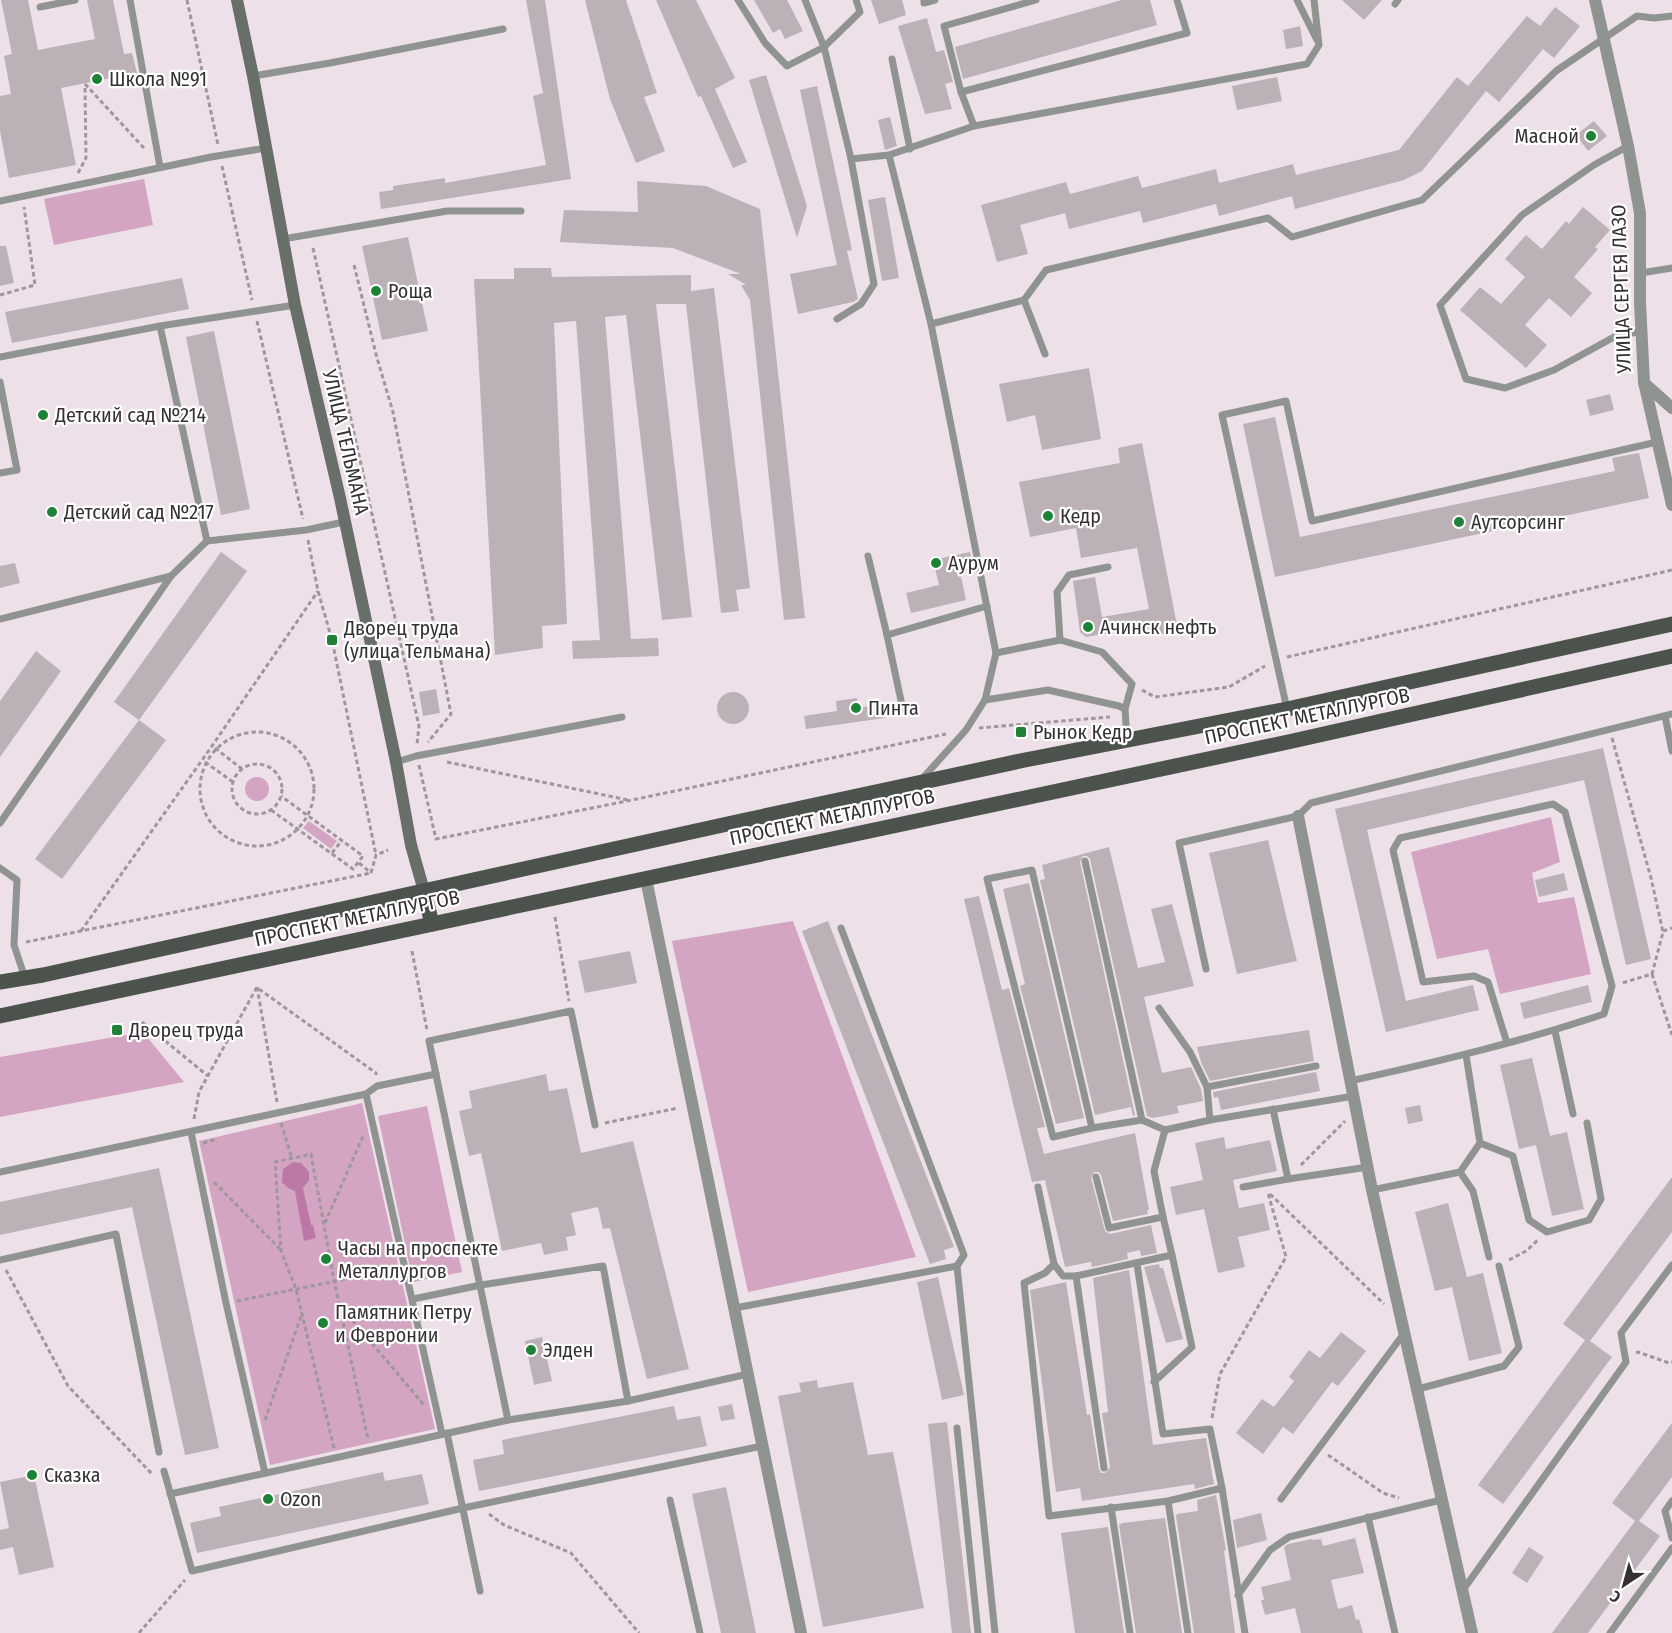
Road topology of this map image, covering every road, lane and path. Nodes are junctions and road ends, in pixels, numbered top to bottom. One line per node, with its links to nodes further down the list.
1 (75, 0): 15 (lane)
2 (130, 0): 31 (lane)
3 (187, 0): 29 (path)
4 (237, 0): 22 (main road, УЛИЦА ТЕЛЬМАНА)
5 (738, 0): 20 (lane)
6 (805, 0): 20 (lane)
7 (856, 0): 20 (lane)
8 (924, 0): 9 (lane)
9 (935, 0)
10 (1036, 0): 23 (lane)
11 (1178, 0): 23 (lane)
12 (1297, 0): 19 (lane)
13 (1314, 0): 19 (lane)
14 (1595, 0): 18 (street, УЛИЦА СЕРГЕЯ ЛАЗО)
15 (40, 7)
16 (1672, 16): 18 (lane)
17 (503, 29): 22 (lane)
18 (1604, 37): 25 (street, УЛИЦА СЕРГЕЯ ЛАЗО); 42 (lane)
19 (1319, 45): 24 (lane)
20 (824, 47): 30 (lane)
21 (892, 59): 27 (lane)
22 (253, 76): 26 (main road, УЛИЦА ТЕЛЬМАНА)
23 (962, 92): 24 (lane)
24 (974, 126): 27 (lane)
25 (1628, 146): 40 (street, УЛИЦА СЕРГЕЯ ЛАЗО); 48 (lane)
26 (266, 148): 29 (lane); 36 (main road, УЛИЦА ТЕЛЬМАНА)
27 (910, 149): 28 (lane)
28 (889, 155): 30 (lane); 46 (lane)
29 (220, 157): 31 (lane); 44 (path)
30 (851, 159): 45 (lane)
31 (160, 168): 32 (lane); 32 (path)
32 (70, 188): 33 (lane)
33 (22, 196): 34 (lane); 41 (path)
34 (0, 201)
35 (521, 211): 36 (lane)
36 (283, 238): 43 (main road, УЛИЦА ТЕЛЬМАНА)
37 (313, 248): 87 (path)
38 (354, 266): 87 (path)
39 (1672, 268): 40 (lane)
40 (1641, 273): 48 (street, УЛИЦА СЕРГЕЯ ЛАЗО)
41 (0, 295)
42 (1024, 300): 46 (lane); 49 (lane)
43 (295, 305): 44 (lane); 58 (main road, УЛИЦА ТЕЛЬМАНА)
44 (254, 311): 47 (lane); 59 (path)
45 (837, 319)
46 (931, 324): 66 (lane)
47 (160, 326): 50 (lane); 60 (lane)
48 (1641, 331): 52 (street, УЛИЦА СЕРГЕЯ ЛАЗО)
49 (1045, 354)
50 (0, 357)
51 (0, 382): 55 (lane)
52 (1644, 382): 53 (street); 54 (street, УЛИЦА СЕРГЕЯ ЛАЗО)
53 (1672, 408)
54 (1657, 442): 56 (street, УЛИЦА СЕРГЕЯ ЛАЗО); 73 (lane)
55 (0, 473)
56 (1670, 484): 57 (street, УЛИЦА СЕРГЕЯ ЛАЗО)
57 (1672, 505)
58 (344, 522): 59 (lane); 90 (main road, УЛИЦА ТЕЛЬМАНА)
59 (306, 530): 60 (lane); 65 (path)
60 (207, 542): 64 (lane)
61 (868, 556): 69 (lane)
62 (1108, 567): 70 (lane)
63 (1672, 570): 73 (path)
64 (171, 576): 67 (lane); 99 (lane)
65 (318, 591): 84 (path); 104 (path)
66 (987, 606): 69 (lane); 71 (lane)
67 (0, 619)
68 (1672, 624): 77 (main road, ПРОСПЕКТ МЕТАЛЛУРГОВ)
69 (887, 635): 78 (lane)
70 (1060, 640): 71 (lane); 74 (lane)
71 (996, 653): 75 (lane)
72 (1672, 656): 109 (main road, ПРОСПЕКТ МЕТАЛЛУРГОВ)
73 (1277, 659): 74 (path); 77 (lane)
74 (1132, 684): 76 (lane)
75 (985, 700): 76 (lane); 81 (lane)
76 (1122, 707): 81 (path); 83 (lane)
77 (1287, 709): 83 (main road, ПРОСПЕКТ МЕТАЛЛУРГОВ)
78 (903, 711)
79 (1668, 715): 82 (lane); 86 (lane)
80 (622, 717): 87 (lane)
81 (966, 730): 93 (lane); 95 (path)
82 (1610, 730): 98 (lane); 116 (path)
83 (1127, 740): 93 (main road, ПРОСПЕКТ МЕТАЛЛУРГОВ)
84 (212, 746): 85 (path); 88 (path)
85 (216, 749): 89 (path); 91 (path); 97 (path)
86 (1672, 751)
87 (416, 756): 90 (lane); 95 (path); 95 (path)
88 (202, 760): 89 (path); 115 (path)
89 (207, 762): 92 (path); 100 (path)
90 (396, 762): 110 (main road, УЛИЦА ТЕЛЬМАНА)
91 (242, 768): 92 (path); 94 (path)
92 (233, 782): 96 (path)
93 (918, 784): 110 (main road, ПРОСПЕКТ МЕТАЛЛУРГОВ)
94 (281, 796): 96 (path); 97 (path)
95 (632, 800)
96 (271, 810): 100 (path)
97 (307, 815): 100 (path); 101 (path)
98 (1298, 816): 119 (lane); 137 (street)
99 (0, 824)
100 (298, 828): 103 (path)
101 (342, 840): 103 (path); 106 (path)
102 (388, 850): 104 (path)
103 (332, 854): 106 (path)
104 (376, 855): 108 (path)
105 (1084, 861): 146 (lane)
106 (358, 862): 108 (path)
107 (0, 868): 117 (lane)
108 (371, 873): 115 (path)
109 (646, 879): 112 (main road, ПРОСПЕКТ МЕТАЛЛУРГОВ); 142 (street)
110 (424, 891): 112 (main road); 121 (main road, ПРОСПЕКТ МЕТАЛЛУРГОВ)
111 (555, 917): 126 (path)
112 (432, 924): 127 (main road, ПРОСПЕКТ МЕТАЛЛУРГОВ)
113 (841, 928): 177 (lane)
114 (1672, 928): 116 (path)
115 (81, 931): 117 (path)
116 (1663, 931): 120 (path)
117 (14, 945): 121 (lane)
118 (412, 951): 131 (path)
119 (1206, 969)
120 (1652, 974): 123 (path); 130 (path)
121 (25, 978): 122 (main road, ПРОСПЕКТ МЕТАЛЛУРГОВ)
122 (0, 982)
123 (1612, 986): 129 (lane); 132 (lane)
124 (257, 987): 136 (path); 138 (path); 144 (path)
125 (1159, 1008): 139 (lane)
126 (571, 1011): 131 (lane); 149 (lane)
127 (0, 1016)
128 (142, 1022): 136 (path)
129 (1555, 1030): 132 (lane); 145 (lane)
130 (1672, 1035)
131 (429, 1041): 135 (lane)
132 (1507, 1043): 133 (lane)
133 (1466, 1055): 137 (lane); 156 (lane)
134 (1316, 1066): 139 (lane)
135 (436, 1074): 138 (lane); 182 (lane)
136 (208, 1076): 153 (path)
137 (1350, 1081): 141 (street)
138 (377, 1086): 140 (lane)
139 (1207, 1087): 147 (lane)
140 (366, 1094): 144 (lane); 184 (lane)
141 (1355, 1102): 143 (lane); 158 (street); 162 (path)
142 (692, 1105): 149 (path); 187 (street)
143 (1273, 1109): 147 (lane); 162 (lane)
144 (279, 1111): 153 (lane); 157 (path)
145 (1573, 1114)
146 (1142, 1120): 151 (lane); 152 (lane)
147 (1210, 1120): 152 (lane)
148 (1587, 1123): 169 (lane)
149 (595, 1125)
150 (367, 1126): 168 (path)
151 (1092, 1128): 151 (lane)
152 (1165, 1130): 167 (lane)
153 (191, 1132): 159 (lane); 209 (lane)
154 (225, 1137): 155 (path)
155 (203, 1143)
156 (1480, 1143): 160 (lane); 169 (lane)
157 (292, 1159): 168 (path); 170 (path)
158 (1368, 1167): 162 (lane); 166 (street)
159 (0, 1172)
160 (1460, 1172): 166 (lane); 172 (lane)
161 (1096, 1177): 167 (lane)
162 (1288, 1179): 164 (lane)
163 (1038, 1187): 174 (lane)
164 (1243, 1187)
165 (211, 1188): 170 (path)
166 (1372, 1190): 189 (street)
167 (1163, 1218): 171 (lane)
168 (325, 1225): 181 (path)
169 (1546, 1232): 178 (path)
170 (281, 1251): 183 (path)
171 (1172, 1255): 175 (lane); 193 (lane)
172 (1489, 1257)
173 (0, 1260): 206 (lane); 212 (path)
174 (1054, 1264): 180 (lane); 219 (lane)
175 (1137, 1264): 180 (lane); 193 (lane)
176 (1672, 1265): 190 (lane)
177 (957, 1266): 187 (lane); 233 (lane)
178 (1499, 1266): 194 (lane)
179 (397, 1269): 181 (path)
180 (1076, 1276): 207 (lane)
181 (334, 1280): 183 (path); 186 (path)
182 (481, 1285): 184 (lane); 196 (lane); 198 (lane)
183 (296, 1289): 185 (path); 188 (path)
184 (413, 1299): 201 (lane)
185 (237, 1301)
186 (341, 1306): 195 (path); 202 (path)
187 (735, 1308): 192 (street)
188 (301, 1315): 197 (path); 204 (path)
189 (1403, 1327): 194 (street); 200 (path); 205 (lane)
190 (1626, 1362): 191 (path); 225 (lane)
191 (1672, 1362)
192 (748, 1374): 196 (lane); 203 (street)
193 (1154, 1382): 200 (lane)
194 (1418, 1389): 215 (street)
195 (424, 1397)
196 (628, 1401): 198 (lane)
197 (261, 1414)
198 (508, 1420): 201 (lane)
199 (957, 1428): 232 (lane)
200 (1210, 1429): 210 (lane)
201 (445, 1434): 209 (lane); 220 (lane)
202 (378, 1439)
203 (762, 1446): 218 (lane); 231 (street)
204 (334, 1449)
205 (1319, 1449): 211 (path); 213 (lane)
206 (159, 1452)
207 (1104, 1468)
208 (164, 1471): 212 (lane)
209 (265, 1473): 212 (lane)
210 (1222, 1488): 216 (lane); 227 (lane)
211 (1383, 1493)
212 (170, 1494): 224 (lane)
213 (1281, 1499)
214 (670, 1500): 230 (lane)
215 (1441, 1500): 221 (lane); 225 (street)
216 (1168, 1501): 219 (lane); 235 (lane)
217 (1672, 1501): 222 (lane)
218 (477, 1505): 220 (lane); 229 (path)
219 (1111, 1507): 234 (lane)
220 (463, 1508): 224 (lane); 226 (lane)
221 (1368, 1517): 227 (lane); 237 (lane)
222 (1672, 1538)
223 (1672, 1548): 239 (lane)
224 (192, 1571): 228 (path)
225 (1463, 1590): 238 (street)
226 (480, 1591)
227 (1238, 1595): 236 (lane)
228 (140, 1633)
229 (639, 1633)
230 (700, 1633)
231 (801, 1633)
232 (978, 1633)
233 (995, 1633)
234 (1130, 1633)
235 (1188, 1633)
236 (1245, 1633)
237 (1395, 1633)
238 (1472, 1633)
239 (1610, 1633)

